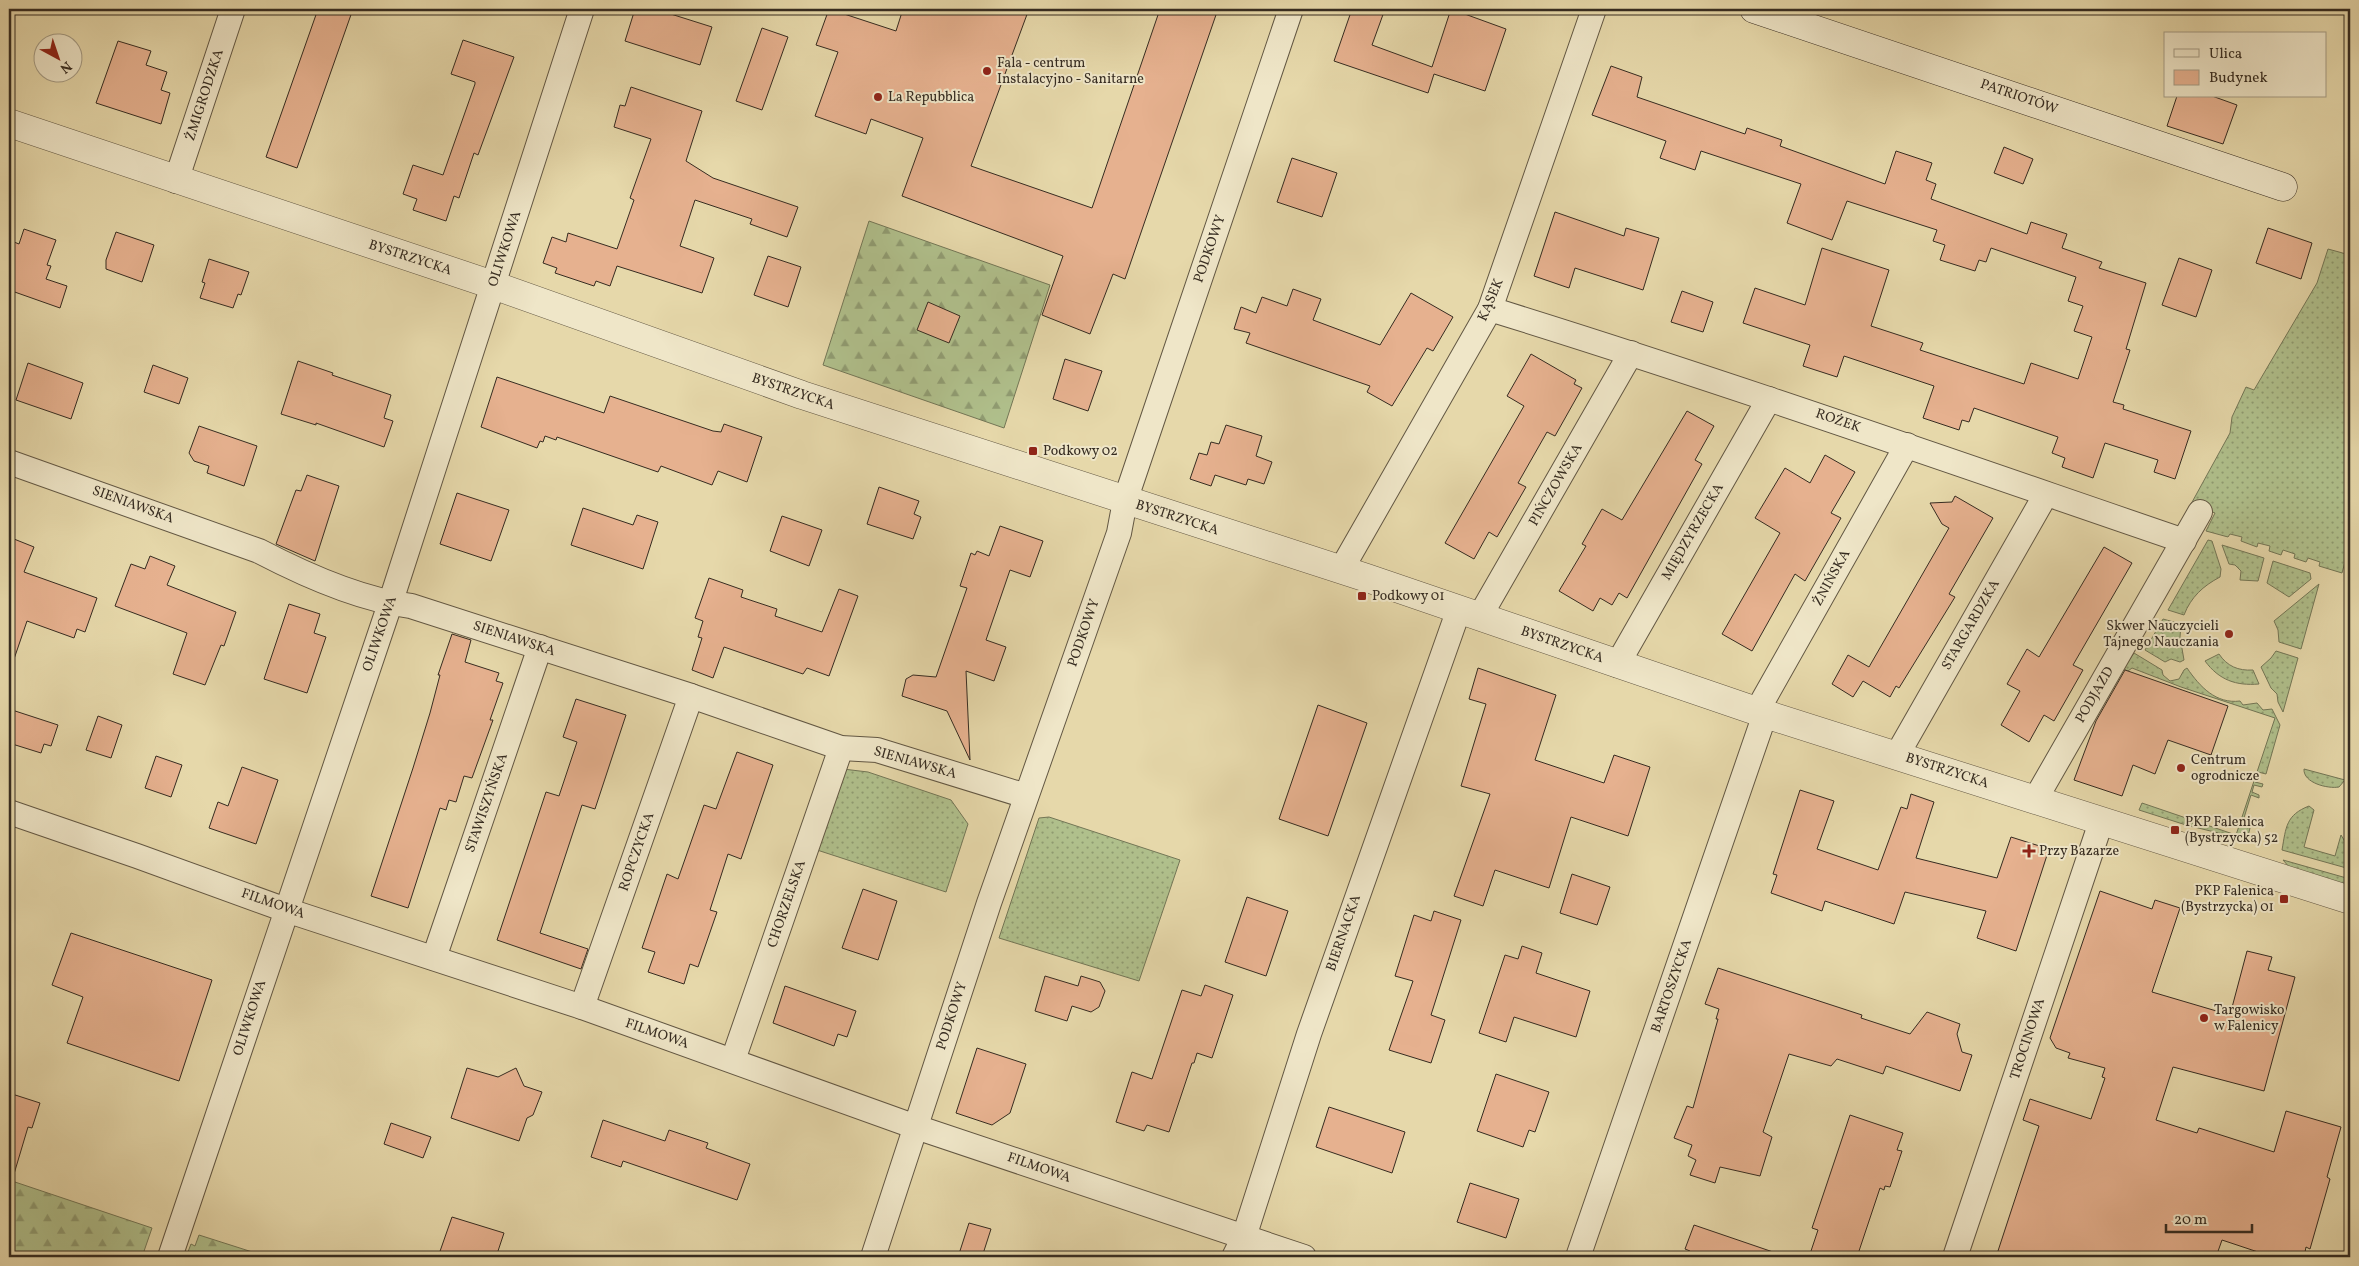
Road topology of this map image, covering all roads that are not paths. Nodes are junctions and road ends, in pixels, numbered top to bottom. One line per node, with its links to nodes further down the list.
1 (234, 9): 7 (street, ŻMIGRODZKA)
2 (582, 9): 9 (street, OLIWKOWA)
3 (1291, 9): 16 (street, PODKOWY)
4 (1594, 9): 10 (street, KĄSEK)
5 (1754, 9): 8 (street, PATRIOTÓW)
6 (9, 123): 7 (street, BYSTRZYCKA)
7 (176, 181): 9 (street, BYSTRZYCKA)
8 (2283, 187)
9 (493, 285): 16 (street, BYSTRZYCKA); 20 (street, OLIWKOWA)
10 (1490, 309): 11 (street, ROŻEK); 19 (street, KĄSEK)
11 (1631, 353): 12 (street, ROŻEK); 21 (street, PIŃCZOWSKA)
12 (1769, 398): 13 (street, ROŻEK); 23 (street, MIĘDZYRZECKA)
13 (1907, 445): 15 (street, ROŻEK); 25 (street, ŻNIŃSKA)
14 (9, 462): 20 (street, SIENIAWSKA)
15 (2046, 494): 18 (street, ROŻEK); 27 (street, STARGARDZKA)
16 (1125, 501): 19 (street, BYSTRZYCKA); 28 (street, PODKOWY)
17 (2200, 512): 18 (street, PODJAZD)
18 (2184, 541): 29 (street, PODJAZD)
19 (1341, 570): 21 (street, BYSTRZYCKA)
20 (390, 604): 22 (street, SIENIAWSKA); 33 (street, OLIWKOWA)
21 (1470, 613): 23 (street, BYSTRZYCKA); 38 (street, BIERNACKA)
22 (540, 647): 24 (street, SIENIAWSKA); 34 (street, STAWISZYŃSKA)
23 (1617, 665): 25 (street, BYSTRZYCKA)
24 (691, 696): 26 (street, SIENIAWSKA); 35 (street, ROPCZYCKA)
25 (1761, 712): 27 (street, BYSTRZYCKA); 42 (street, BARTOSZYCKA)
26 (841, 748): 28 (street, SIENIAWSKA); 36 (street, CHORZELSKA)
27 (1897, 755): 29 (street, BYSTRZYCKA)
28 (1026, 796): 37 (street, PODKOWY)
29 (2035, 800): 31 (street, BYSTRZYCKA)
30 (9, 812): 33 (street, FILMOWA)
31 (2101, 822): 32 (street, BYSTRZYCKA); 43 (street, TROCINOWA)
32 (2350, 900)
33 (286, 910): 34 (street, FILMOWA); 39 (street, OLIWKOWA)
34 (434, 958): 35 (street, FILMOWA)
35 (582, 1007): 36 (street, FILMOWA)
36 (733, 1060): 37 (street, FILMOWA)
37 (916, 1127): 38 (street, FILMOWA); 40 (street, PODKOWY)
38 (1239, 1247): 41 (street, FILMOWA)
39 (170, 1257)
40 (873, 1257)
41 (1304, 1257)
42 (1578, 1257)
43 (1955, 1257)

